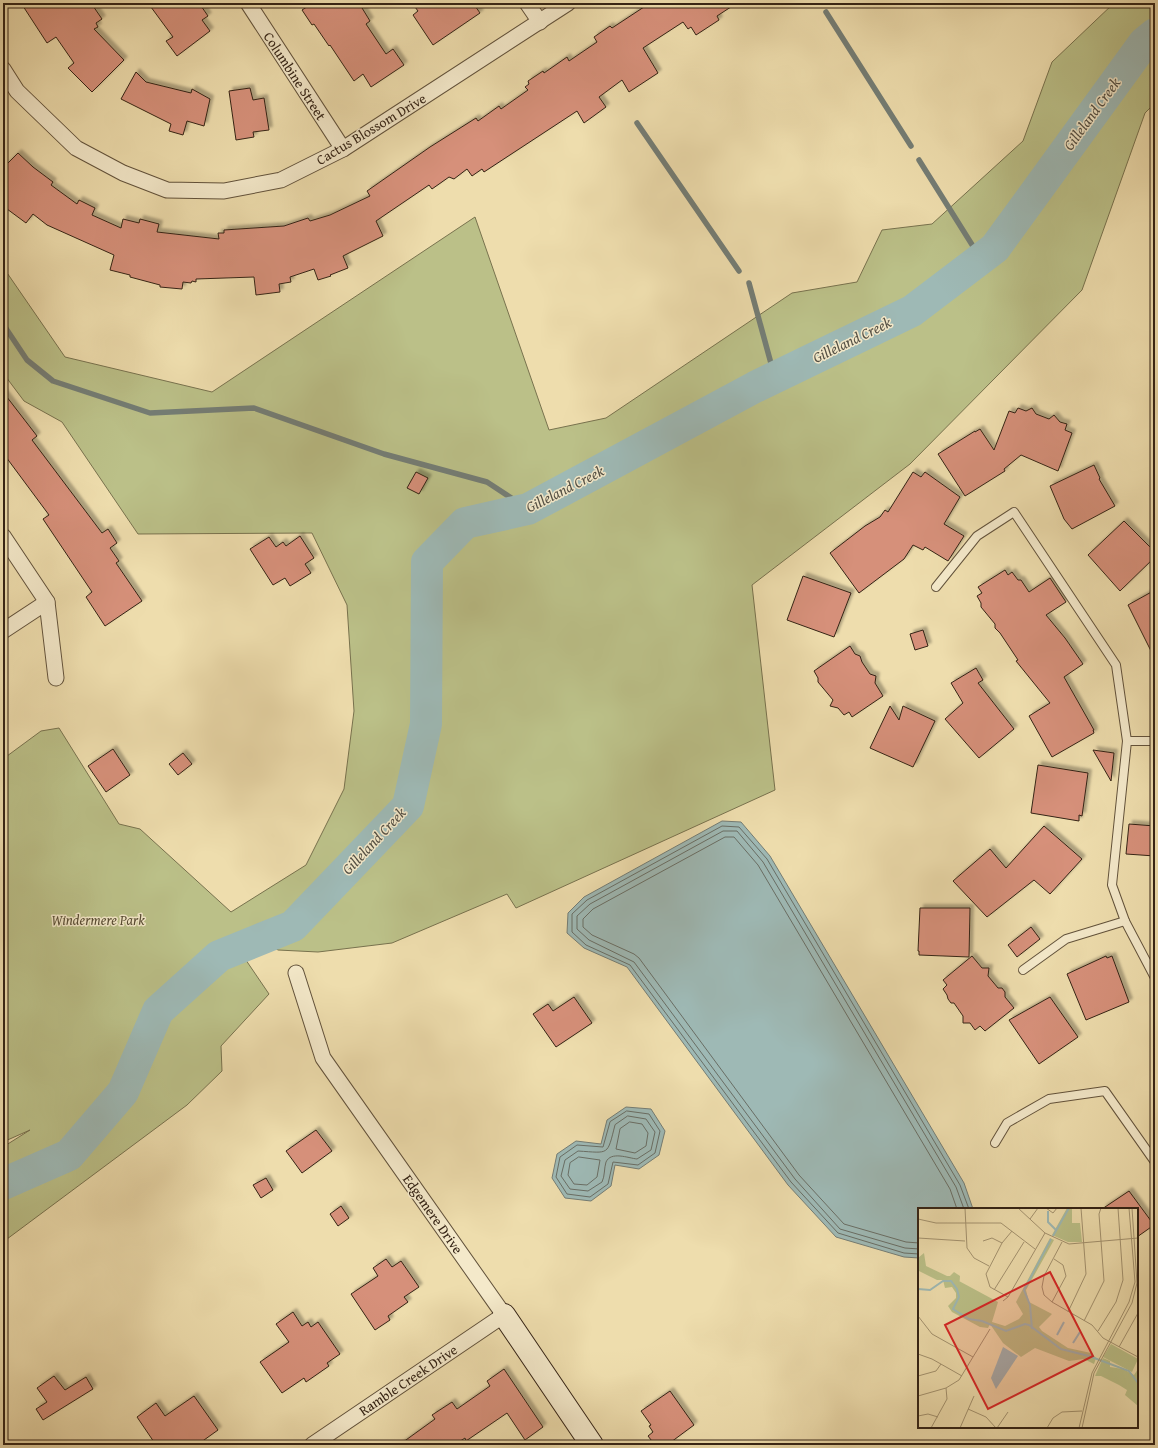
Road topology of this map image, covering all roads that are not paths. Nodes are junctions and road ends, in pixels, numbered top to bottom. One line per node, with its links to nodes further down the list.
1 (248, 3): 6 (street, Columbine Street)
2 (527, 3): 4 (street)
3 (568, 3): 4 (street, Cactus Blossom Drive)
4 (540, 22): 6 (street, Cactus Blossom Drive)
5 (3, 69): 6 (street, Cactus Blossom Drive)
6 (343, 149)
7 (3, 536): 9 (street)
8 (936, 587): 12 (lane)
9 (47, 602): 10 (street); 11 (street)
10 (3, 631)
11 (56, 678)
12 (1127, 741): 13 (lane); 14 (lane)
13 (1155, 741)
14 (1125, 921): 15 (lane); 17 (lane)
15 (1023, 970)
16 (296, 973): 20 (street, Edgemere Drive)
17 (1155, 978)
18 (995, 1143): 19 (lane)
19 (1155, 1162)
20 (504, 1315): 21 (street, Ramble Creek Drive); 22 (street, Edgemere Drive)
21 (312, 1445)
22 (592, 1445)

